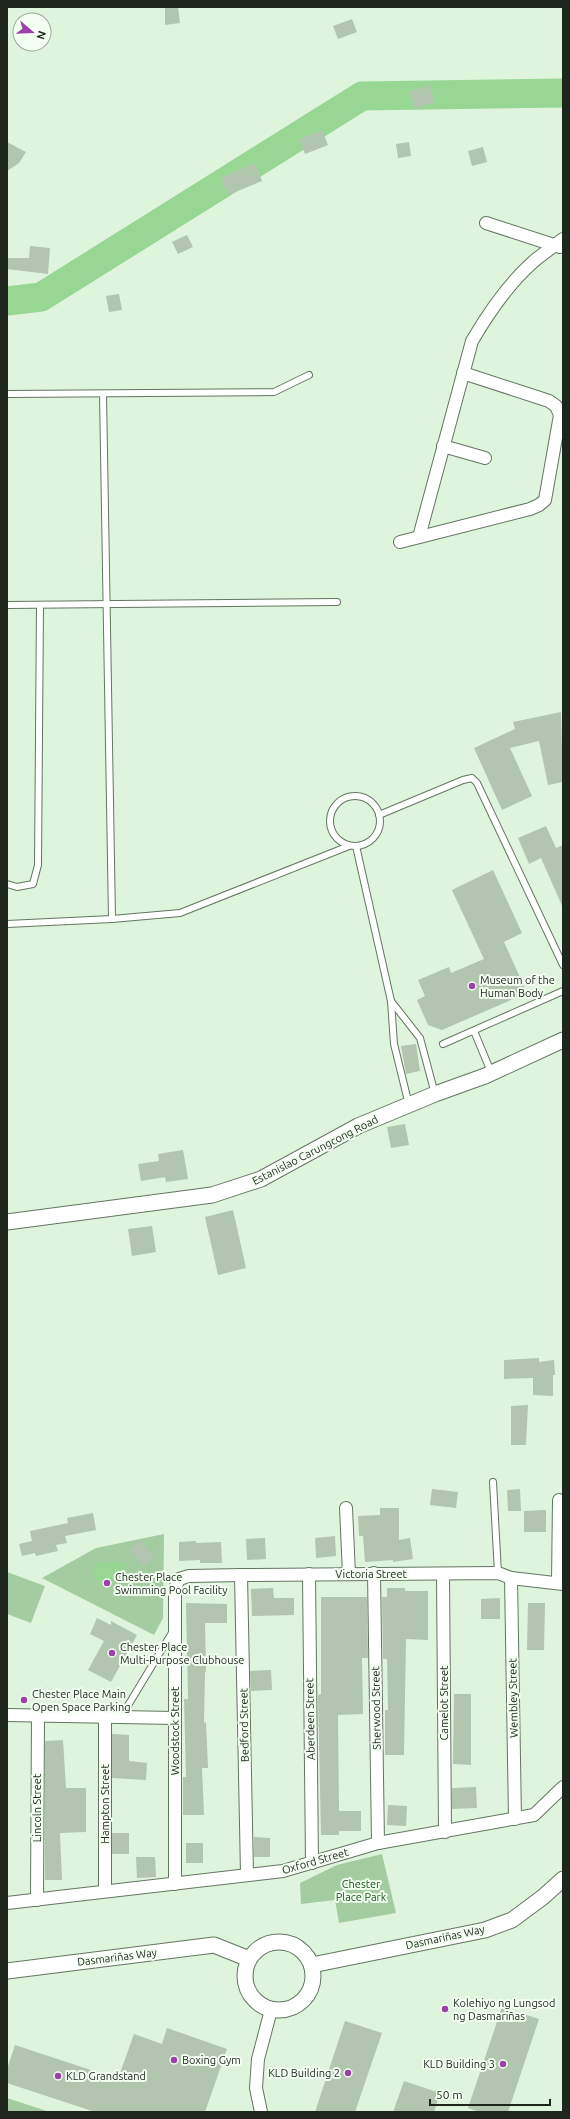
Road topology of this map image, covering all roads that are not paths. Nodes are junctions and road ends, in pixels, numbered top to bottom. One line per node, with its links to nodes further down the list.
1 (486, 223): 2 (street)
2 (560, 244): 3 (street)
3 (463, 373): 7 (street); 9 (street)
4 (309, 375): 6 (lane)
5 (7, 394): 6 (lane)
6 (103, 394): 12 (lane)
7 (443, 446): 8 (street); 9 (street)
8 (485, 458)
9 (419, 537): 10 (street)
10 (400, 542)
11 (337, 602): 12 (lane)
12 (106, 604): 14 (lane); 19 (lane)
13 (7, 605): 14 (lane)
14 (40, 605): 18 (lane)
15 (379, 815): 16 (lane); 17 (lane); 21 (lane)
16 (349, 846): 17 (lane); 19 (lane)
17 (356, 846): 23 (lane)
18 (7, 884)
19 (112, 919): 20 (lane)
20 (7, 924)
21 (563, 965)
22 (563, 991): 24 (lane)
23 (391, 1002): 28 (lane); 29 (lane)
24 (474, 1031): 26 (lane); 27 (lane)
25 (563, 1040): 27 (street, Estanislao Carungcong Road)
26 (443, 1044)
27 (491, 1072): 28 (street, Estanislao Carungcong Road)
28 (435, 1094): 29 (street, Estanislao Carungcong Road)
29 (409, 1105): 30 (street, Estanislao Carungcong Road)
30 (7, 1222)
31 (493, 1482): 35 (lane)
32 (559, 1500): 42 (street)
33 (346, 1508): 37 (street)
34 (374, 1573): 37 (street, Victoria Street); 38 (street, Victoria Street); 52 (street, Sherwood Street)
35 (498, 1573): 38 (street, Victoria Street); 40 (street, Victoria Street)
36 (309, 1574): 37 (street, Victoria Street); 39 (street, Victoria Street); 53 (street, Aberdeen Street)
37 (349, 1574)
38 (443, 1574): 51 (street, Camelot Street)
39 (241, 1575): 41 (street, Victoria Street); 54 (street, Bedford Street)
40 (511, 1578): 42 (street, Victoria Street); 50 (street, Wembley Street)
41 (179, 1579): 43 (street, Woodstock Street)
42 (561, 1583)
43 (174, 1628): 47 (lane); 48 (street, Woodstock Street)
44 (7, 1715): 45 (street)
45 (38, 1716): 46 (street); 58 (street, Lincoln Street)
46 (105, 1717): 47 (street); 57 (street, Hampton Street)
47 (122, 1717): 48 (street)
48 (175, 1718): 56 (street, Woodstock Street)
49 (563, 1787): 50 (street, Oxford Street)
50 (515, 1819): 51 (street, Oxford Street)
51 (445, 1832): 52 (street, Oxford Street)
52 (378, 1843): 53 (street, Oxford Street)
53 (312, 1864): 54 (street, Oxford Street)
54 (247, 1874): 56 (street, Oxford Street)
55 (563, 1879): 61 (street, Dasmariñas Way)
56 (175, 1884): 57 (street, Oxford Street)
57 (105, 1892): 58 (street, Oxford Street)
58 (37, 1900): 59 (street, Oxford Street)
59 (7, 1903)
60 (249, 1959): 61 (street); 62 (street, Dasmariñas Way); 63 (street)
61 (312, 1964): 63 (street)
62 (7, 1971)
63 (271, 2010): 64 (street)
64 (261, 2112)

